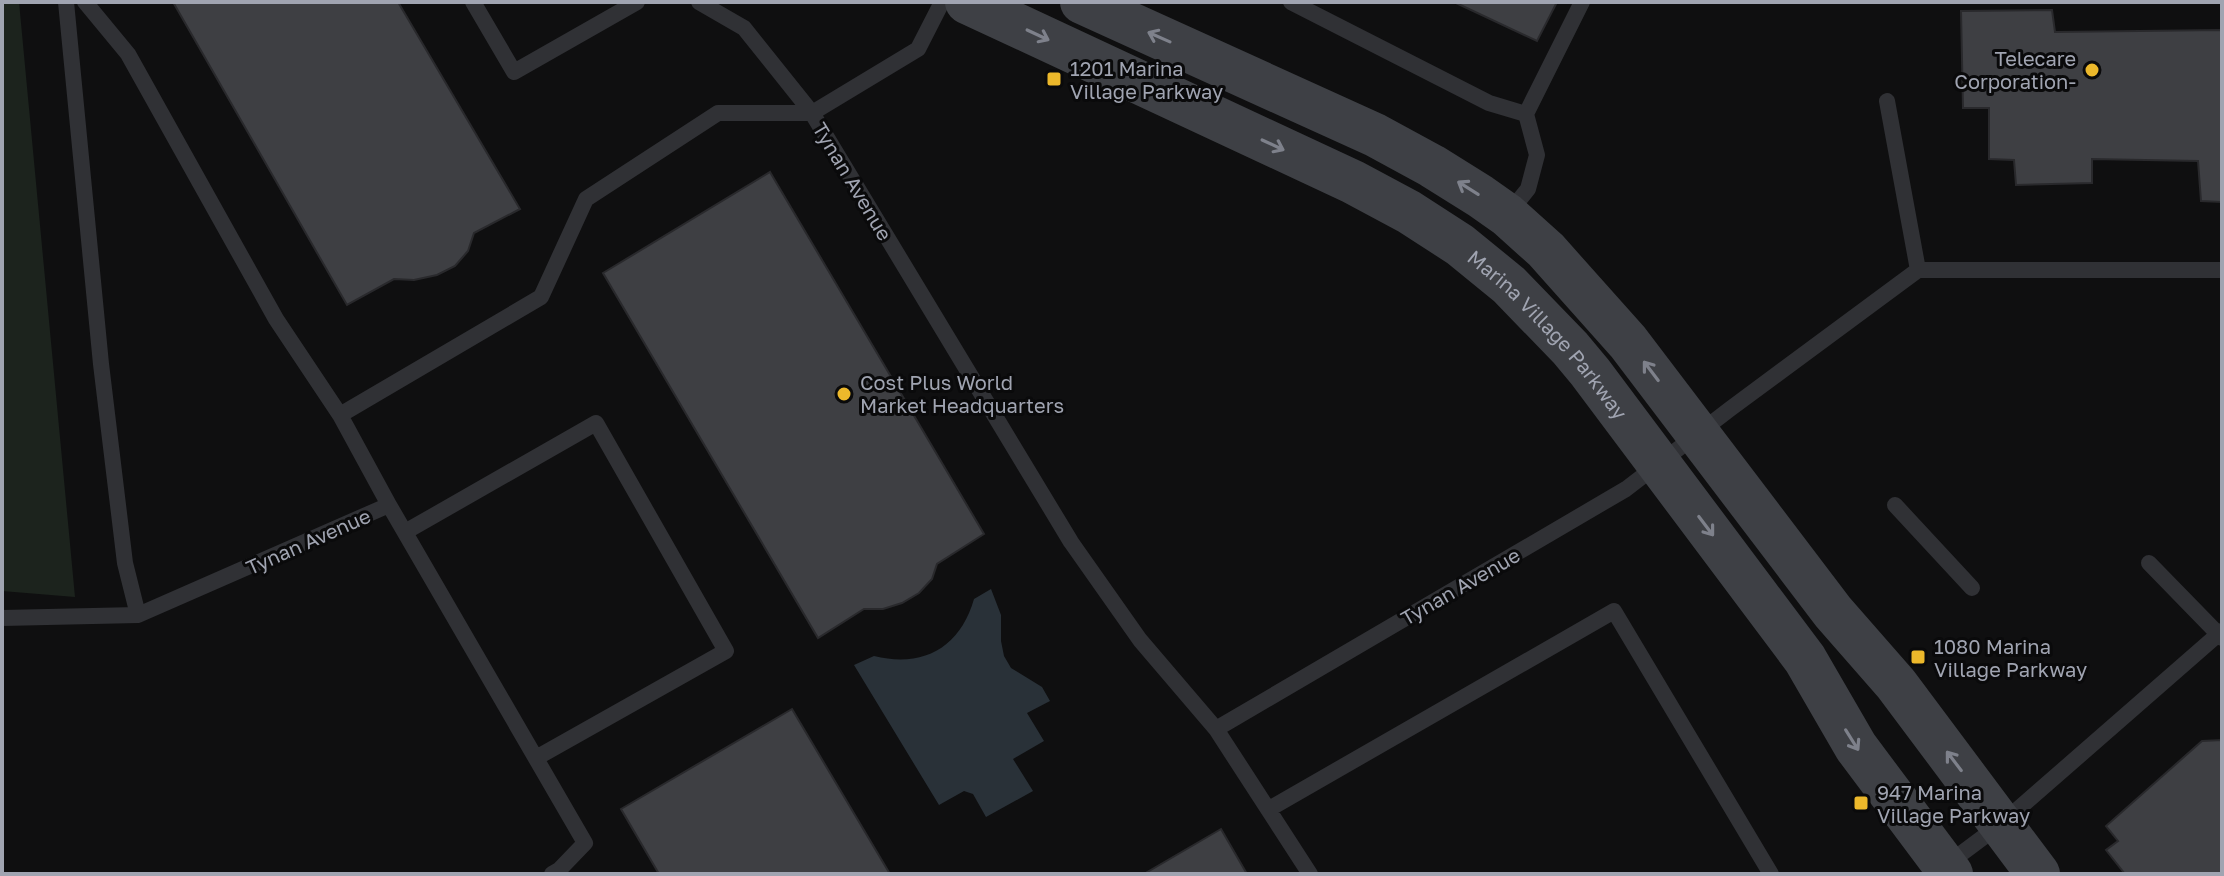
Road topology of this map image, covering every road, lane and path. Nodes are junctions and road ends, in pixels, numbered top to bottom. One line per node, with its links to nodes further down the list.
1 (66, 2): 25 (lane)
2 (85, 2): 17 (lane)
3 (473, 2): 4 (lane)
4 (637, 2)
5 (699, 2): 12 (lane)
6 (942, 2): 12 (lane)
7 (967, 2): 19 (street, Marina Village Parkway, one-way to 19)
8 (1082, 2): 14 (street, one-way to 8)
9 (1291, 2): 13 (lane)
10 (1582, 2): 13 (lane)
11 (1887, 101): 15 (lane)
12 (812, 113): 17 (lane, Tynan Avenue); 28 (lane, Tynan Avenue)
13 (1526, 114): 14 (lane)
14 (1507, 215): 18 (street, one-way to 14)
15 (1918, 270): 16 (lane); 18 (lane, Tynan Avenue)
16 (2222, 270)
17 (340, 415): 20 (lane, Tynan Avenue)
18 (1698, 434): 19 (lane, Tynan Avenue); 31 (street, one-way to 18)
19 (1659, 464): 28 (lane, Tynan Avenue); 32 (street, Marina Village Parkway, one-way to 32)
20 (389, 505): 22 (lane); 25 (lane, Tynan Avenue)
21 (1895, 505): 24 (lane)
22 (405, 532): 29 (lane); 29 (lane)
23 (2149, 563): 27 (lane)
24 (1972, 588)
25 (138, 615): 26 (lane, Tynan Avenue)
26 (2, 618)
27 (2221, 634): 31 (lane)
28 (1216, 729): 30 (lane, Tynan Avenue)
29 (536, 758): 33 (lane)
30 (1269, 809): 34 (lane, Tynan Avenue); 35 (lane)
31 (2001, 824): 32 (lane); 36 (street)
32 (1942, 871)
33 (552, 874)
34 (1310, 874)
35 (1771, 874)
36 (2038, 874)

